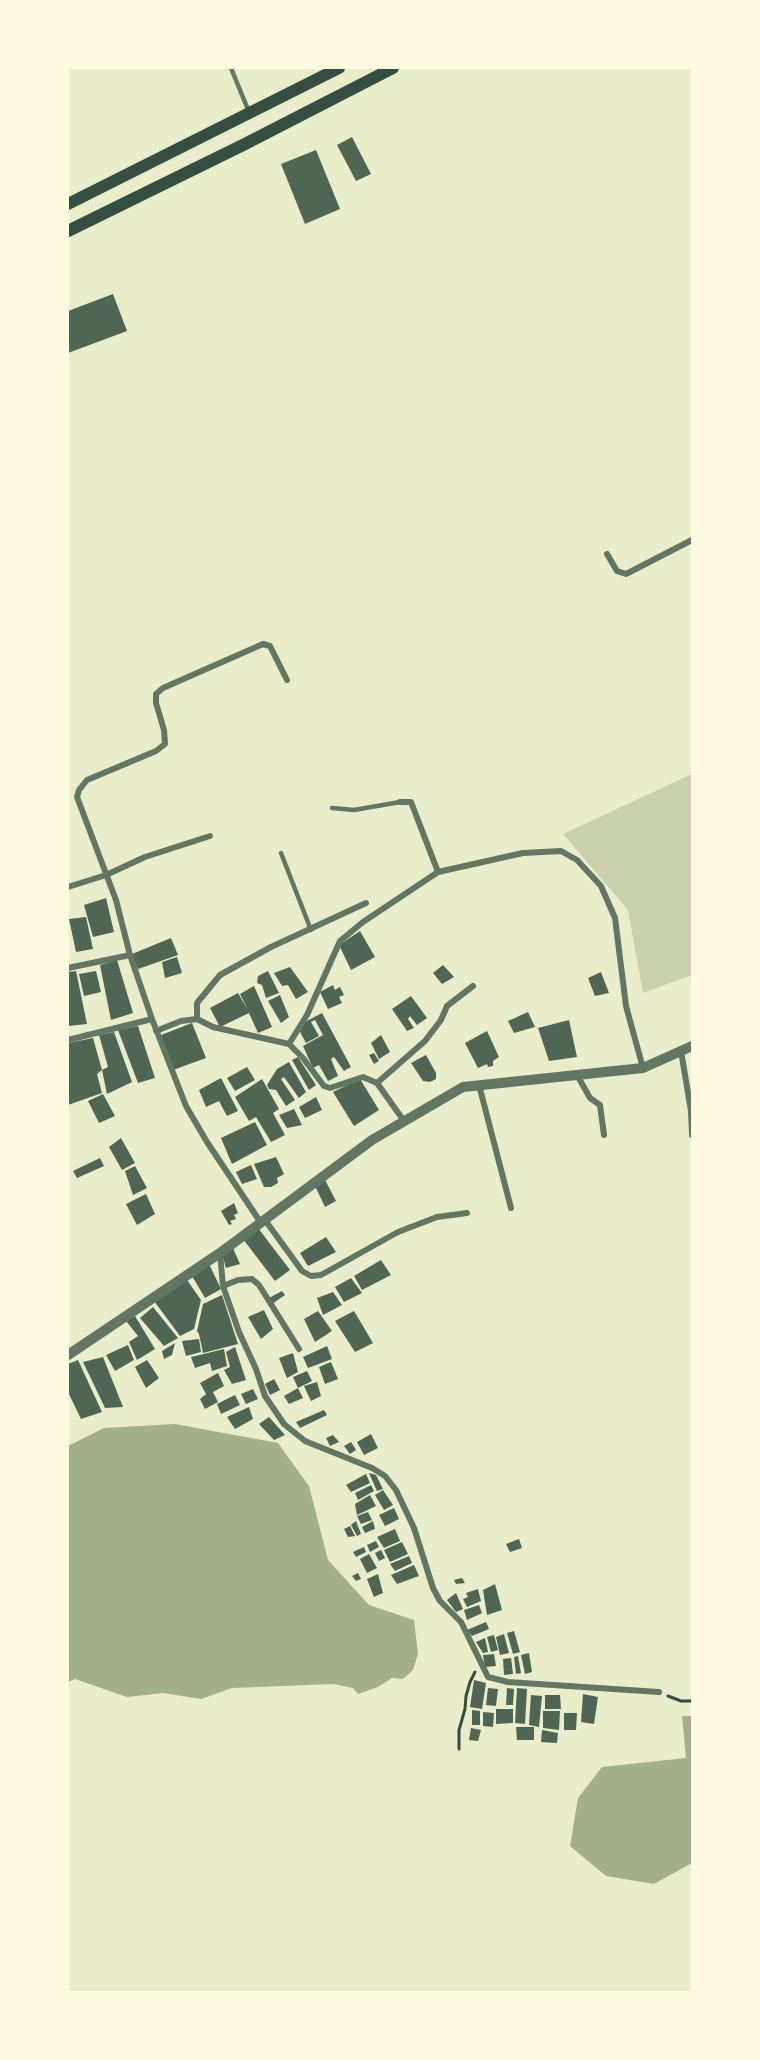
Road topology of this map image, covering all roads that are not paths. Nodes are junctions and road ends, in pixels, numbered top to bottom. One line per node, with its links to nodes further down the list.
1 (231, 68): 4 (lane)
2 (339, 68): 4 (main road)
3 (393, 68): 6 (main road)
4 (249, 112): 5 (main road)
5 (68, 204)
6 (68, 231)
7 (693, 540): 8 (street)
8 (607, 554)
9 (287, 680): 15 (street)
10 (400, 802): 11 (lane); 14 (street)
11 (332, 808)
12 (210, 836): 15 (street)
13 (281, 853): 18 (lane)
14 (438, 872): 26 (street); 29 (street)
15 (106, 875): 16 (street); 19 (street)
16 (68, 887)
17 (366, 903): 18 (street)
18 (311, 930): 23 (street)
19 (130, 955): 20 (street); 22 (street)
20 (68, 968)
21 (473, 986): 31 (street)
22 (152, 1019): 24 (street); 25 (street)
23 (196, 1019): 24 (street); 26 (street)
24 (156, 1031): 38 (street)
25 (68, 1040)
26 (290, 1044): 31 (street)
27 (693, 1046): 28 (street)
28 (681, 1051): 29 (street); 35 (street)
29 (643, 1068): 30 (street)
30 (577, 1076): 32 (street); 34 (street)
31 (377, 1083): 33 (street)
32 (479, 1085): 33 (street); 36 (street)
33 (404, 1122): 38 (street)
34 (604, 1135)
35 (693, 1136)
36 (511, 1208)
37 (467, 1213): 38 (street)
38 (262, 1222): 39 (street)
39 (220, 1253): 40 (street); 42 (street)
40 (224, 1286): 41 (street); 43 (street)
41 (299, 1349)
42 (68, 1355)
43 (659, 1692)

